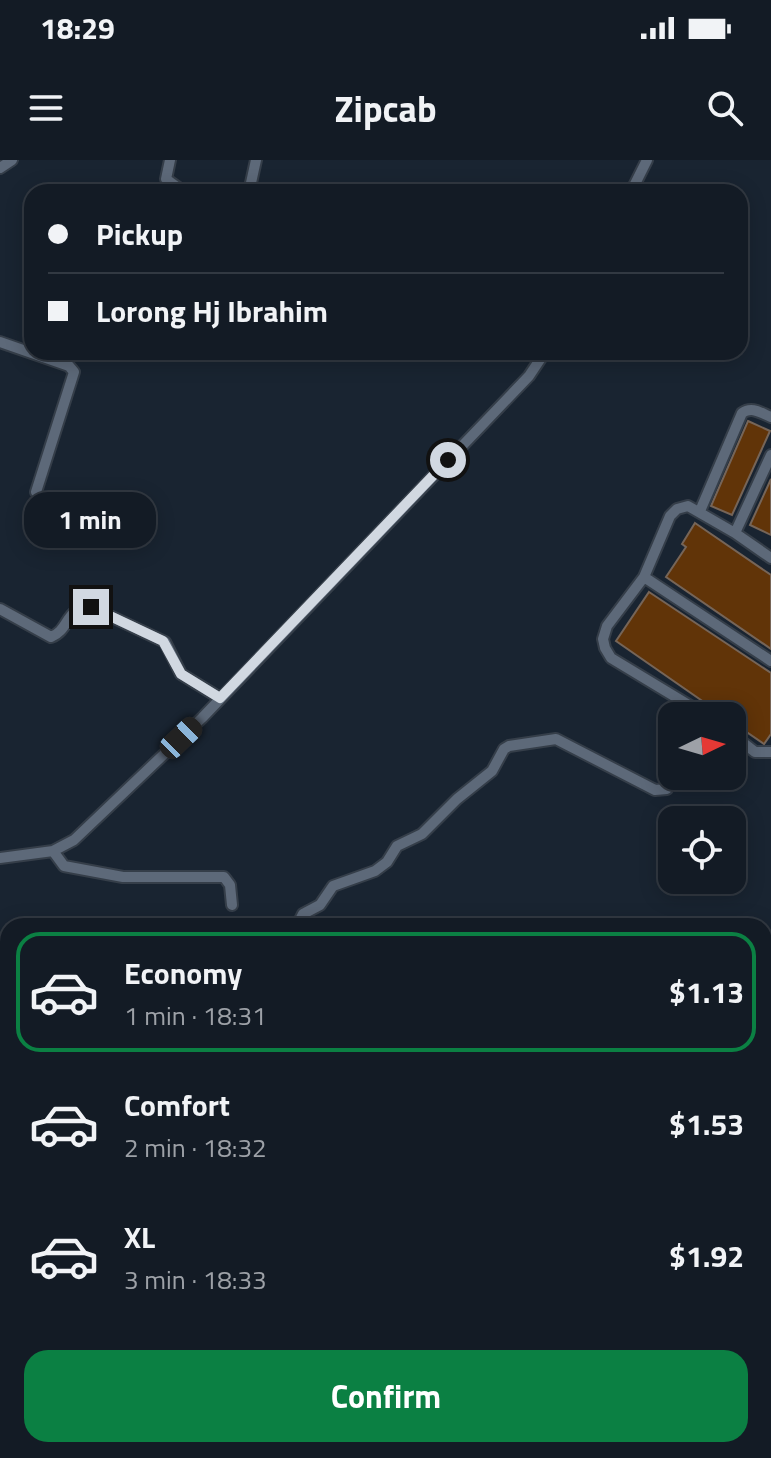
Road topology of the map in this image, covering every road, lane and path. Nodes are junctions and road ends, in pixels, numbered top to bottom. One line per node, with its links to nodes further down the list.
1 (12, 160): 5 (street)
2 (170, 160): 6 (street)
3 (256, 160): 7 (street)
4 (647, 160): 8 (street)
5 (0, 168)
6 (173, 184)
7 (251, 184)
8 (635, 184)
9 (0, 342): 10 (street)
10 (24, 350)
11 (52, 360): 15 (street)
12 (540, 360): 22 (street)
13 (771, 417): 16 (street)
14 (771, 455): 17 (street)
15 (36, 492)
16 (700, 511): 17 (street); 19 (street)
17 (735, 533): 18 (street)
18 (771, 558)
19 (644, 577): 21 (street); 23 (street)
20 (0, 609): 22 (street)
21 (771, 661)
22 (220, 698): 27 (street)
23 (684, 702)
24 (746, 745): 25 (street)
25 (771, 752)
26 (658, 790): 30 (street)
27 (53, 851): 28 (street); 29 (street)
28 (0, 858)
29 (232, 905)
30 (301, 918)

